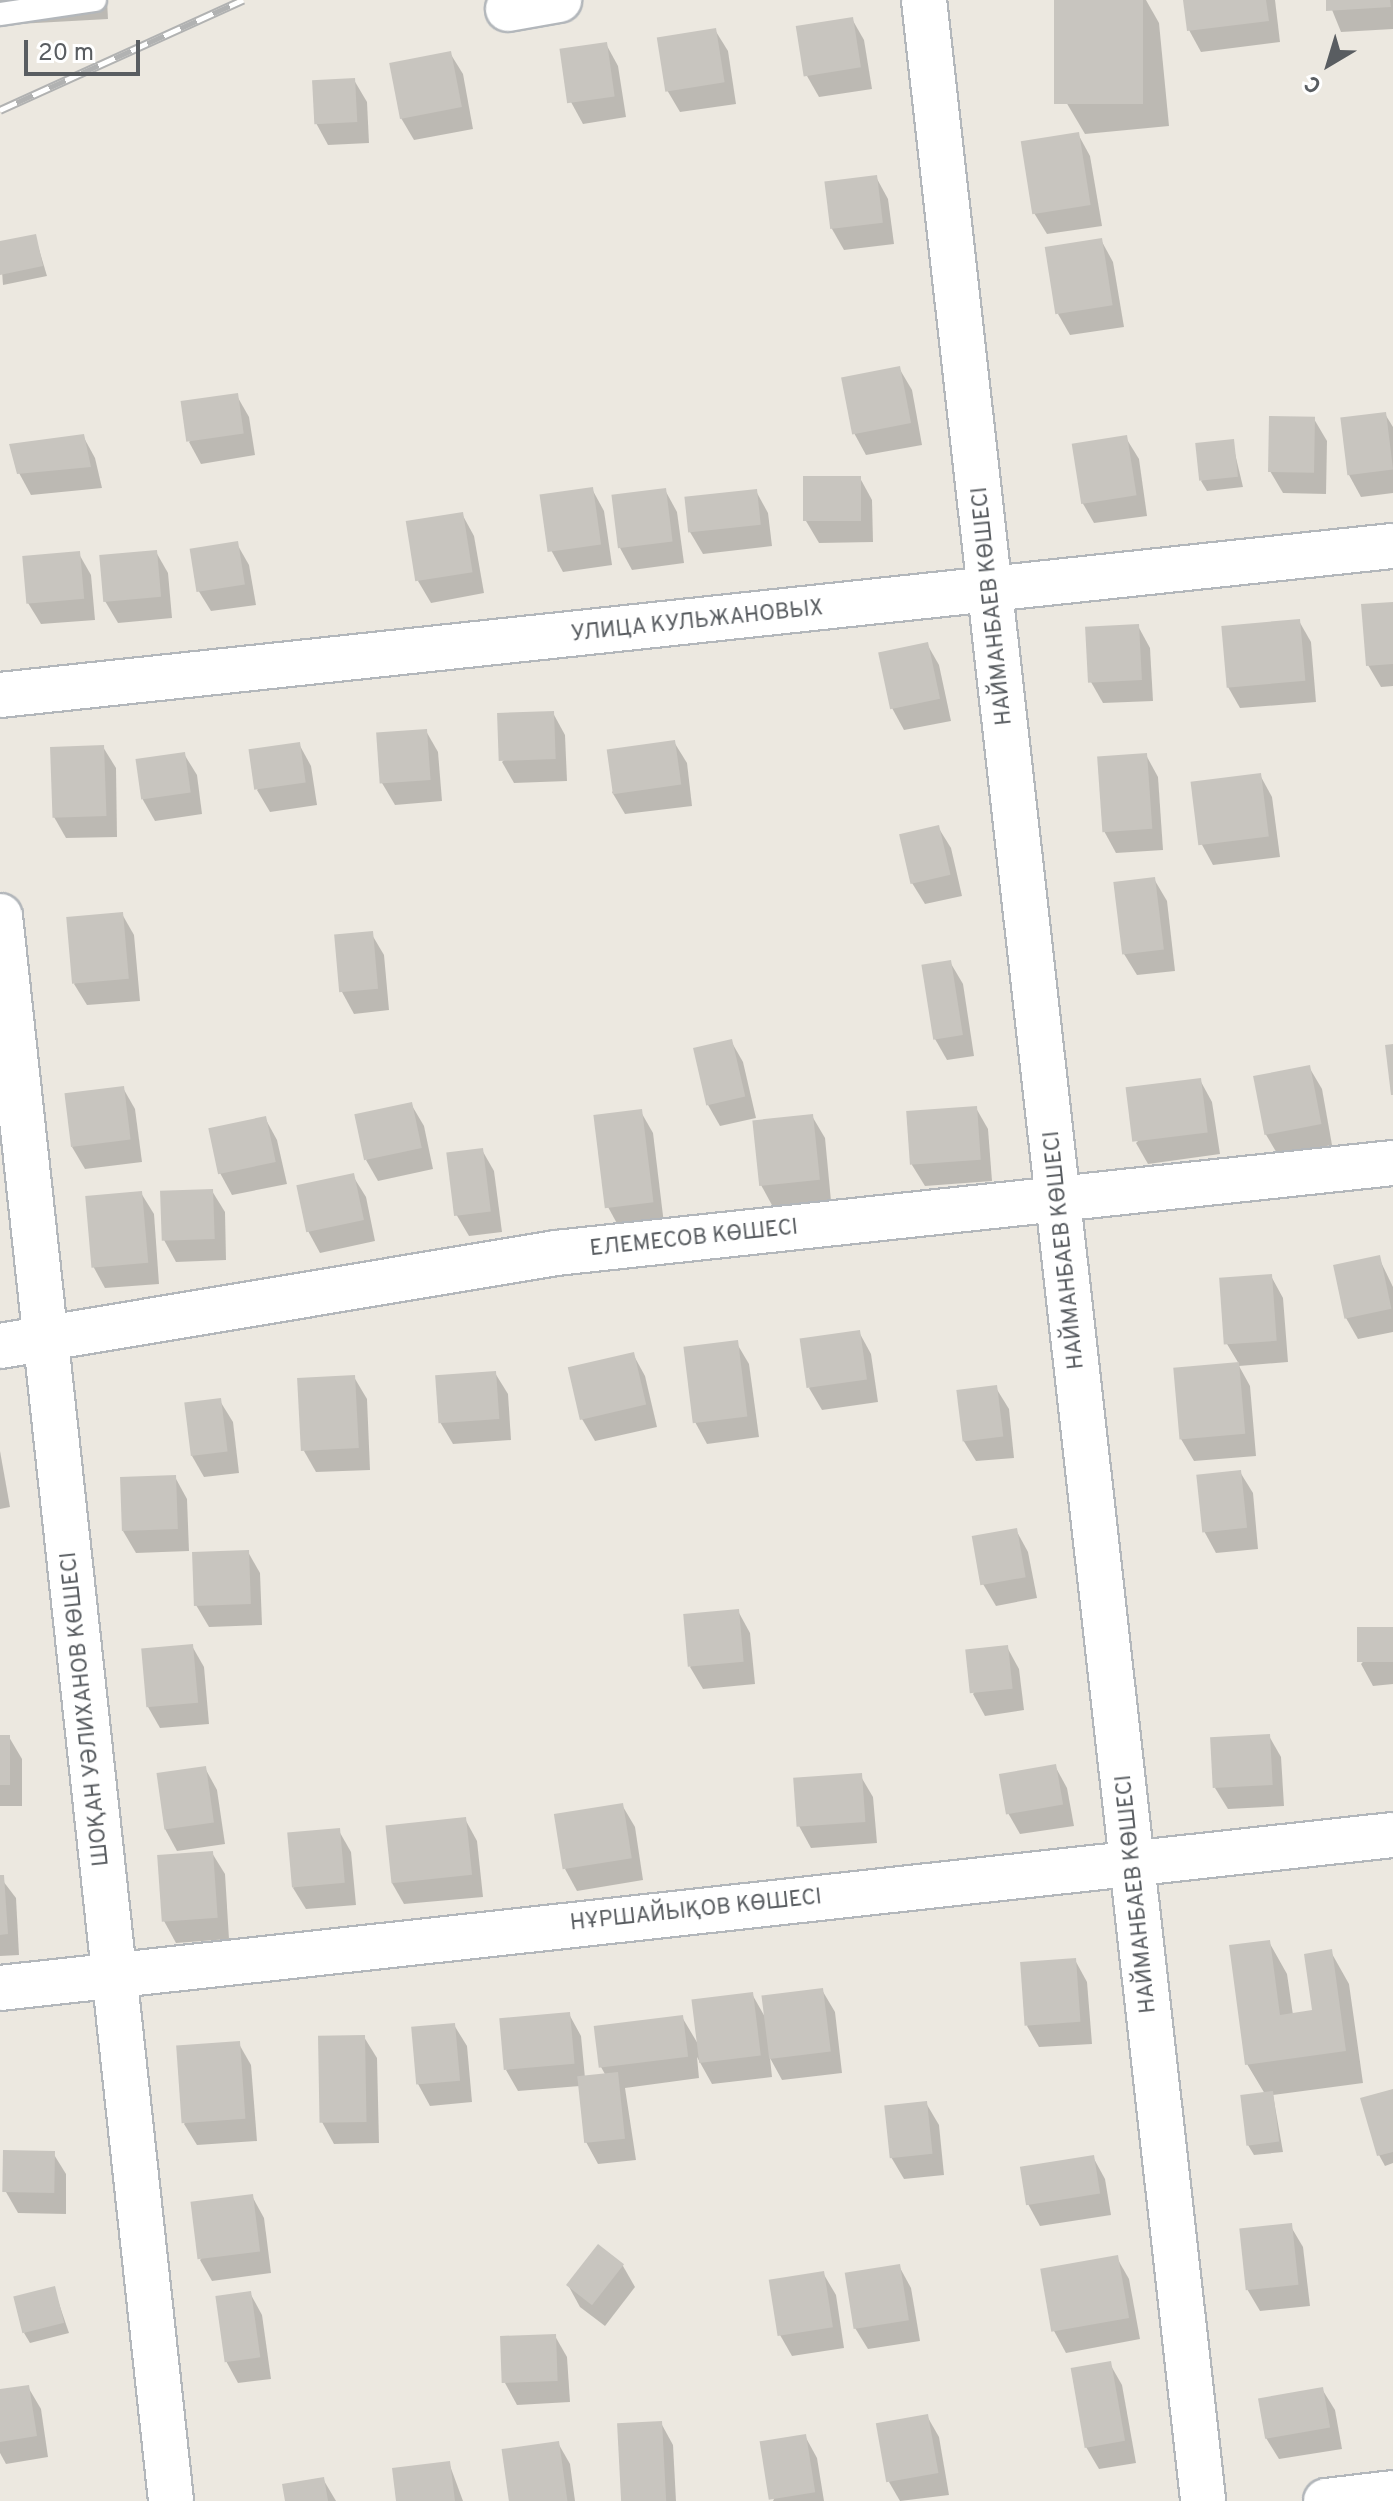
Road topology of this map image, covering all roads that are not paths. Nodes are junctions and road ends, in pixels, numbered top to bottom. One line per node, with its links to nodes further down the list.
1 (95, 0): 5 (lane)
2 (559, 0): 4 (street)
3 (924, 0): 7 (street, НАЙМАНБАЕВ КӨШЕСІ)
4 (508, 9)
5 (0, 14)
6 (1393, 546): 7 (street, УЛИЦА КУЛЬЖАНОВЫХ)
7 (991, 591): 8 (street, УЛИЦА КУЛЬЖАНОВЫХ); 11 (street, НАЙМАНБАЕВ КӨШЕСІ)
8 (0, 695)
9 (0, 916): 12 (street, ШОҚАН УӘЛИХАНОВ КӨШЕСІ)
10 (1393, 1163): 11 (street, ЕЛЕМЕСОВ КӨШЕСІ)
11 (1060, 1202): 12 (street, ЕЛЕМЕСОВ КӨШЕСІ); 15 (street, НАЙМАНБАЕВ КӨШЕСІ)
12 (48, 1341): 13 (street, ЕЛЕМЕСОВ КӨШЕСІ); 16 (street, ШОҚАН УӘЛИХАНОВ КӨШЕСІ)
13 (0, 1346)
14 (1393, 1835): 15 (street, НҰРШАЙЫҚОВ КӨШЕСІ)
15 (1133, 1863): 16 (street, НҰРШАЙЫҚОВ КӨШЕСІ); 20 (street, НАЙМАНБАЕВ КӨШЕСІ)
16 (114, 1975): 17 (street, НҰРШАЙЫҚОВ КӨШЕСІ); 19 (street, ШОҚАН УӘЛИХАНОВ КӨШЕСІ)
17 (0, 1988)
18 (1393, 2493): 21 (street)
19 (171, 2501)
20 (1203, 2501)
21 (1326, 2501)

